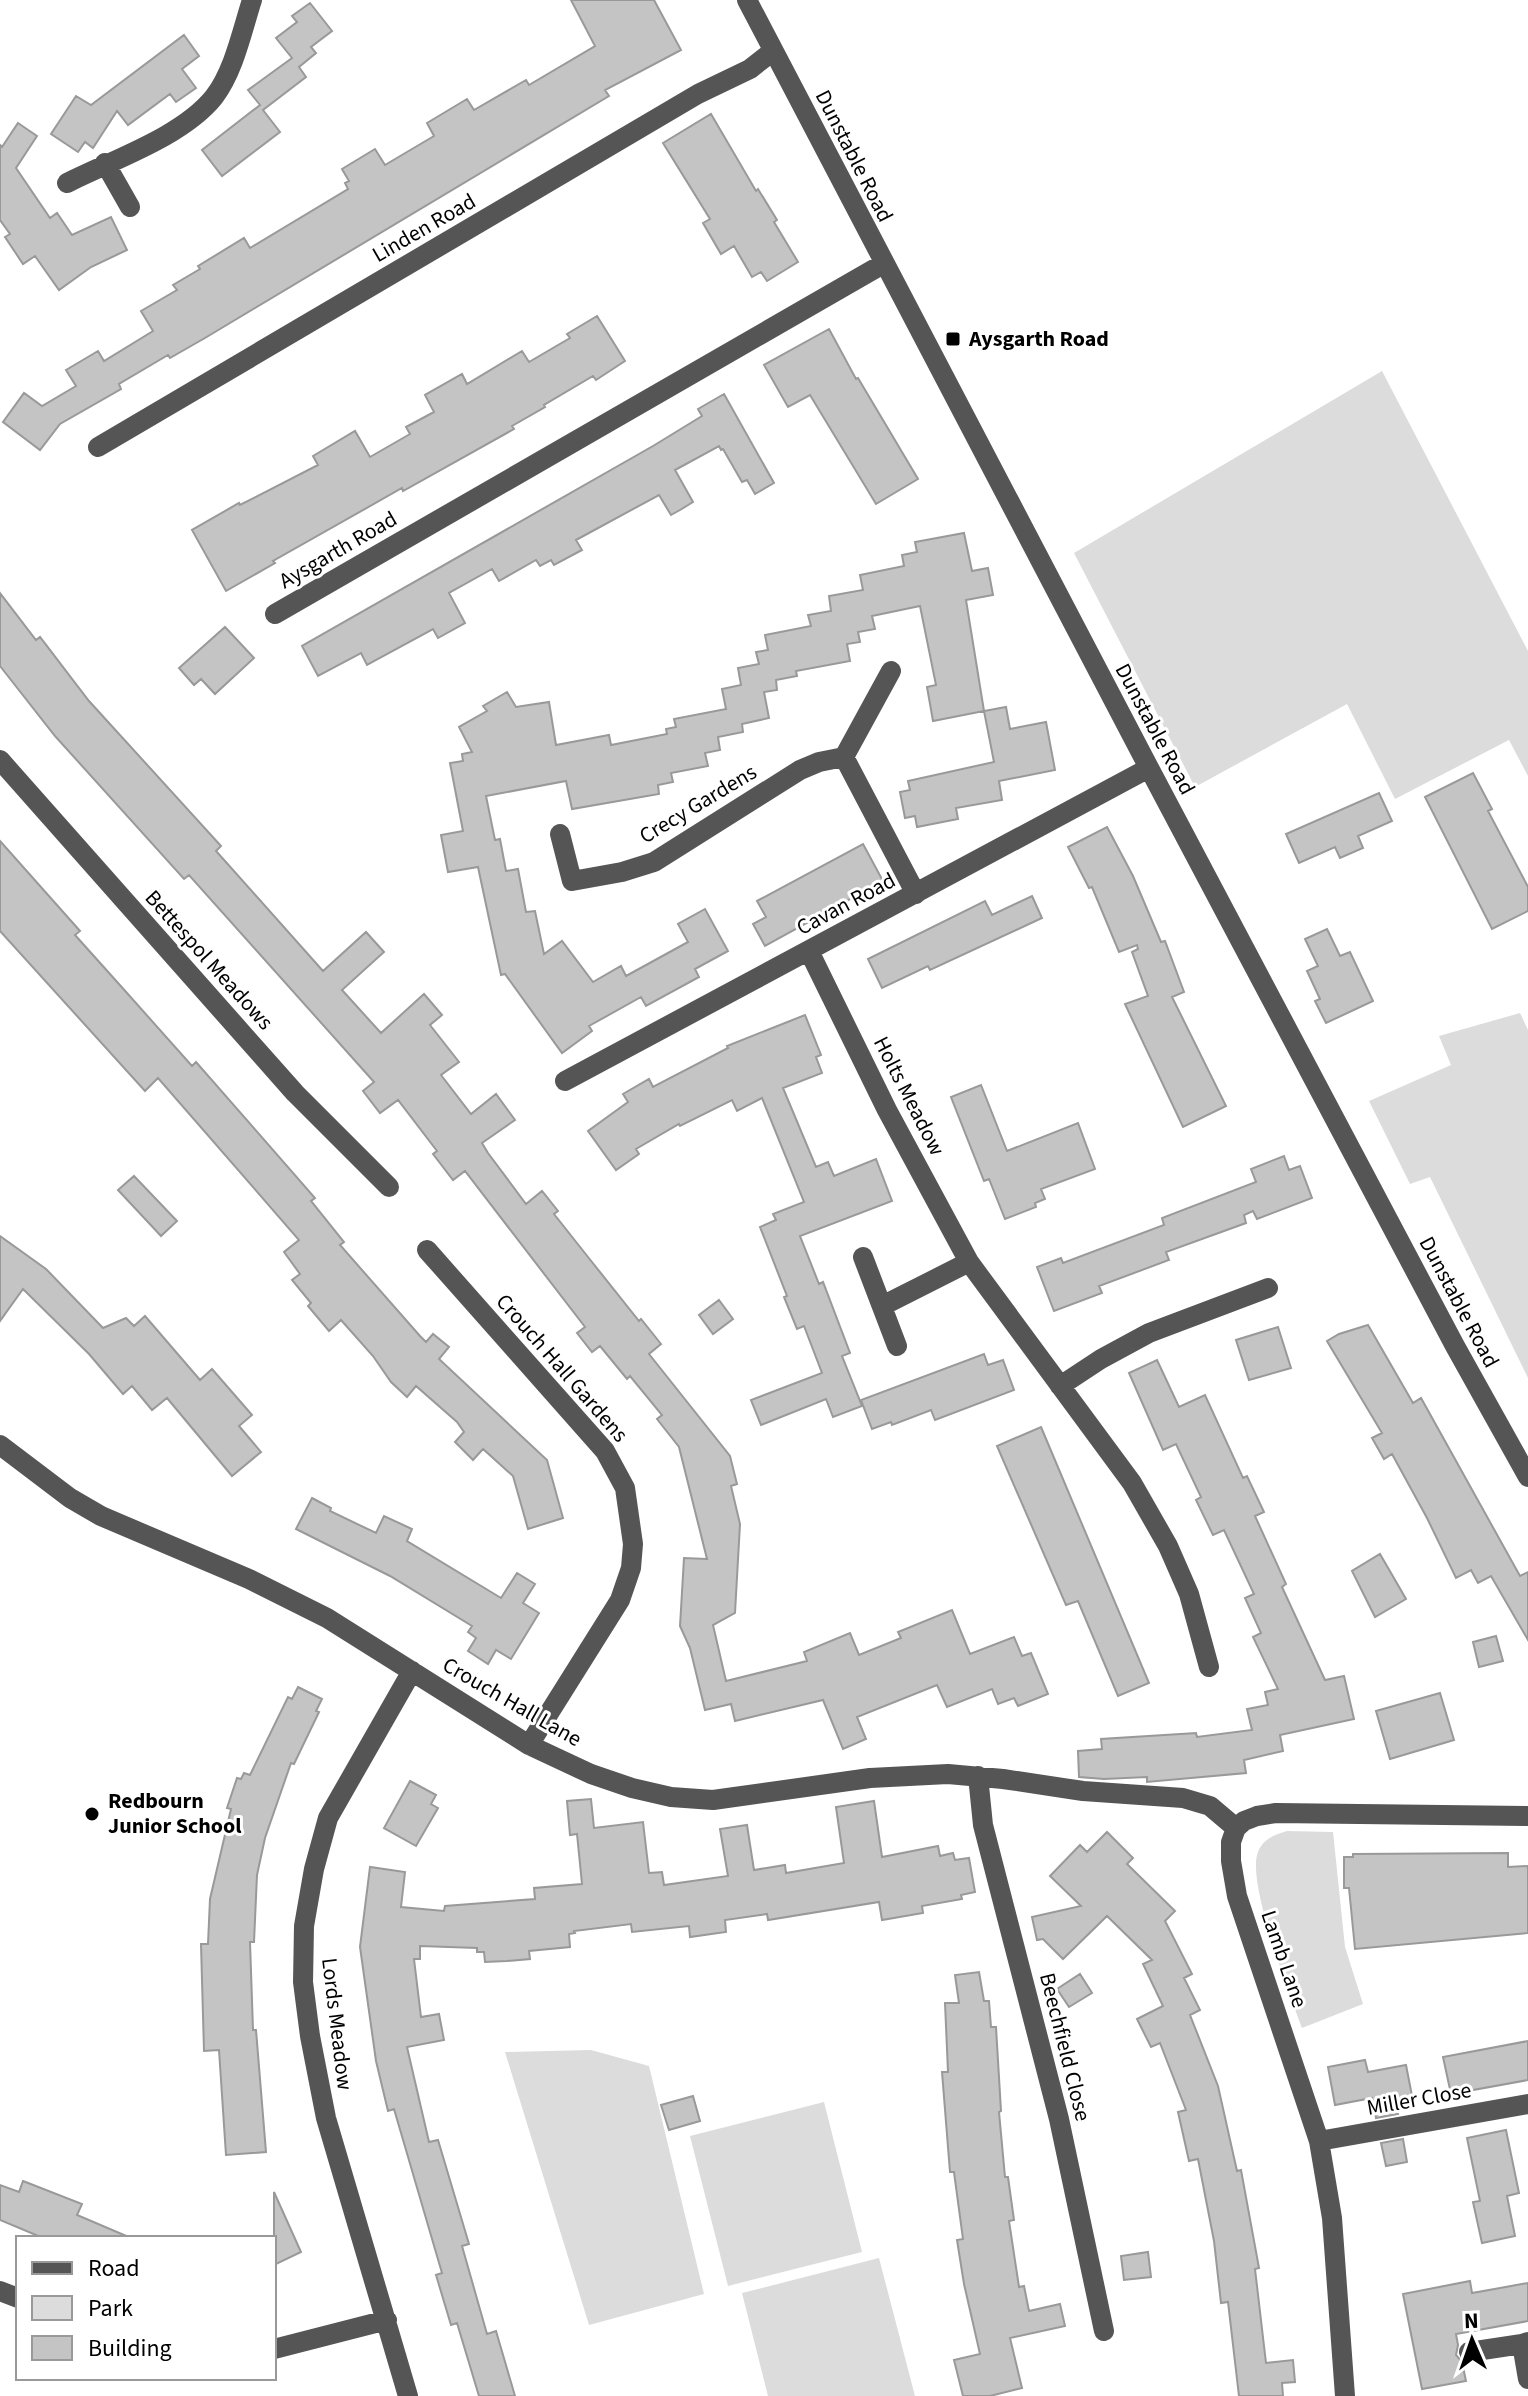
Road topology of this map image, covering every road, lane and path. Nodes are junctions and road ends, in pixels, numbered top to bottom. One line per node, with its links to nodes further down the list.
1 (252, 0): 4 (street)
2 (747, 0): 3 (street, Dunstable Road)
3 (773, 51): 7 (street, Dunstable Road); 8 (street, Linden Road)
4 (105, 163): 5 (street); 6 (street)
5 (67, 183)
6 (130, 207)
7 (883, 264): 9 (street, Aysgarth Road); 13 (street, Dunstable Road)
8 (98, 447)
9 (275, 614)
10 (891, 671): 11 (street)
11 (844, 757): 14 (street, Crecy Gardens); 15 (street)
12 (0, 760): 18 (street, Bettespol Meadows)
13 (1149, 768): 15 (street, Cavan Road); 27 (street, Dunstable Road)
14 (560, 834)
15 (916, 894): 16 (street, Cavan Road)
16 (809, 951): 17 (street, Cavan Road); 21 (street, Holts Meadow)
17 (565, 1081)
18 (389, 1187)
19 (427, 1250): 30 (street, Crouch Hall Gardens)
20 (863, 1257): 23 (street)
21 (969, 1262): 23 (street); 25 (street, Holts Meadow)
22 (1268, 1288): 25 (street)
23 (882, 1306): 24 (street)
24 (897, 1346)
25 (1060, 1386): 28 (street, Holts Meadow)
26 (0, 1445): 29 (street, Crouch Hall Lane)
27 (1528, 1477)
28 (1209, 1667)
29 (412, 1671): 30 (street, Crouch Hall Lane); 36 (street, Lords Meadow)
30 (529, 1745): 31 (street, Crouch Hall Lane)
31 (978, 1776): 33 (street, Crouch Hall Lane); 37 (street, Beechfield Close)
32 (1528, 1816): 33 (street)
33 (1236, 1828): 35 (street, Lamb Lane)
34 (1528, 2104): 35 (street, Miller Close)
35 (1319, 2141): 43 (street, Lamb Lane)
36 (387, 2320): 39 (street); 42 (street, Lords Meadow)
37 (1104, 2331)
38 (1525, 2343): 40 (street); 41 (street)
39 (276, 2348)
40 (1469, 2352)
41 (1528, 2379)
42 (408, 2396)
43 (1345, 2396)

